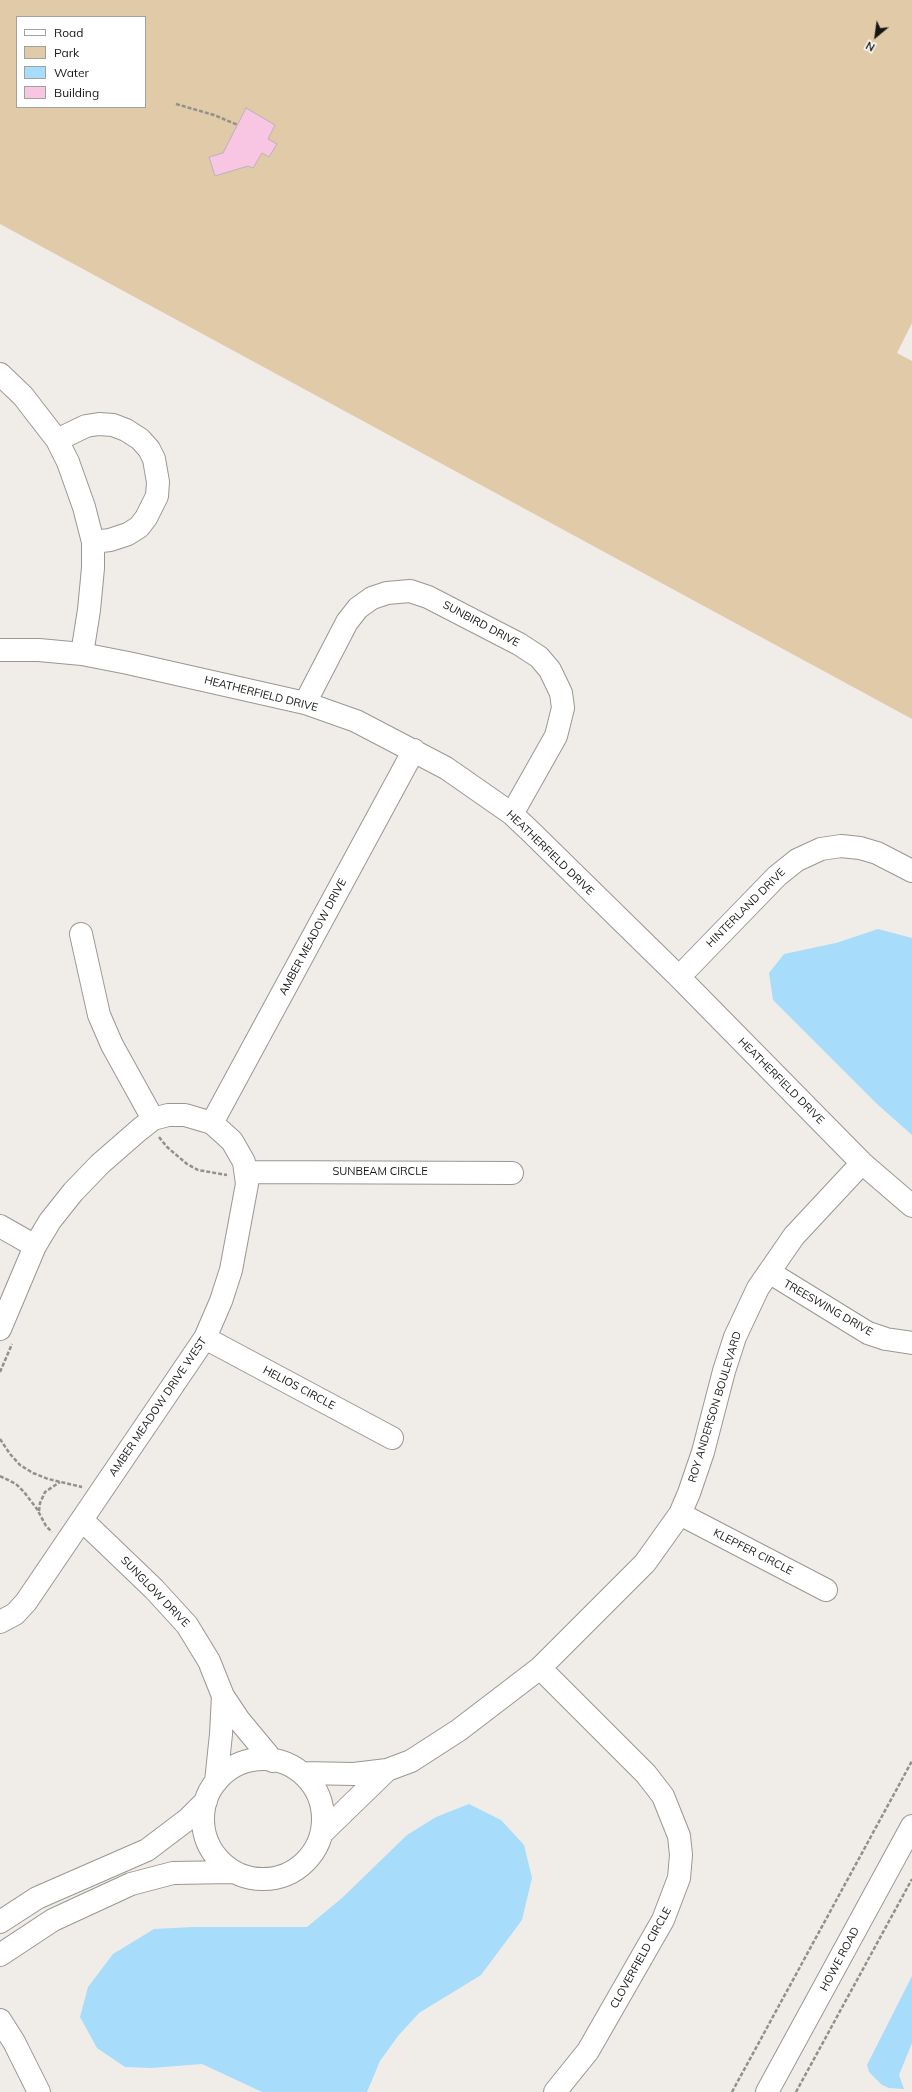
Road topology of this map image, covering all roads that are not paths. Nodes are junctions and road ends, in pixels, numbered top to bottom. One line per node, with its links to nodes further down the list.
1 (0, 374): 2 (street)
2 (57, 440): 3 (street); 3 (street)
3 (93, 542): 5 (street)
4 (0, 650): 5 (street, HEATHERFIELD DRIVE)
5 (82, 654): 6 (street, HEATHERFIELD DRIVE)
6 (305, 703): 7 (street, HEATHERFIELD DRIVE); 8 (street, SUNBIRD DRIVE)
7 (414, 750): 8 (street, HEATHERFIELD DRIVE); 12 (street, AMBER MEADOW DRIVE)
8 (512, 814): 11 (street, HEATHERFIELD DRIVE)
9 (912, 871): 11 (street, HINTERLAND DRIVE)
10 (81, 934): 13 (street)
11 (679, 977): 14 (street, HEATHERFIELD DRIVE)
12 (212, 1123): 13 (street); 16 (street, AMBER MEADOW DRIVE WEST)
13 (158, 1132): 19 (street)
14 (862, 1163): 17 (street, HEATHERFIELD DRIVE); 20 (street, ROY ANDERSON BOULEVARD)
15 (512, 1173): 16 (street, SUNBEAM CIRCLE)
16 (234, 1174): 22 (street, AMBER MEADOW DRIVE WEST)
17 (912, 1206)
18 (0, 1226): 19 (street)
19 (35, 1246): 21 (street)
20 (769, 1272): 23 (street, TREESWING DRIVE); 25 (street, ROY ANDERSON BOULEVARD)
21 (7, 1333)
22 (205, 1338): 24 (street, HELIOS CIRCLE); 26 (street, AMBER MEADOW DRIVE WEST)
23 (912, 1343)
24 (392, 1438)
25 (680, 1514): 27 (street, KLEPFER CIRCLE); 29 (street, ROY ANDERSON BOULEVARD)
26 (82, 1520): 28 (street, AMBER MEADOW DRIVE WEST); 30 (street, SUNGLOW DRIVE)
27 (826, 1590)
28 (0, 1622)
29 (540, 1668): 32 (street, ROY ANDERSON BOULEVARD); 43 (street, CLOVERFIELD CIRCLE)
30 (223, 1696): 31 (street, SUNGLOW DRIVE); 34 (street, SUNGLOW DRIVE)
31 (273, 1761): 33 (street); 34 (street)
32 (387, 1770): 33 (street, ROY ANDERSON BOULEVARD); 37 (street, ROY ANDERSON BOULEVARD)
33 (302, 1773): 37 (street)
34 (216, 1782): 35 (street)
35 (206, 1801): 38 (street); 39 (street)
36 (912, 1826): 44 (street, HOWE ROAD)
37 (322, 1833): 38 (street)
38 (233, 1872): 40 (street)
39 (0, 1922)
40 (0, 1954)
41 (0, 2020): 42 (street)
42 (39, 2092)
43 (555, 2092)
44 (767, 2092)

